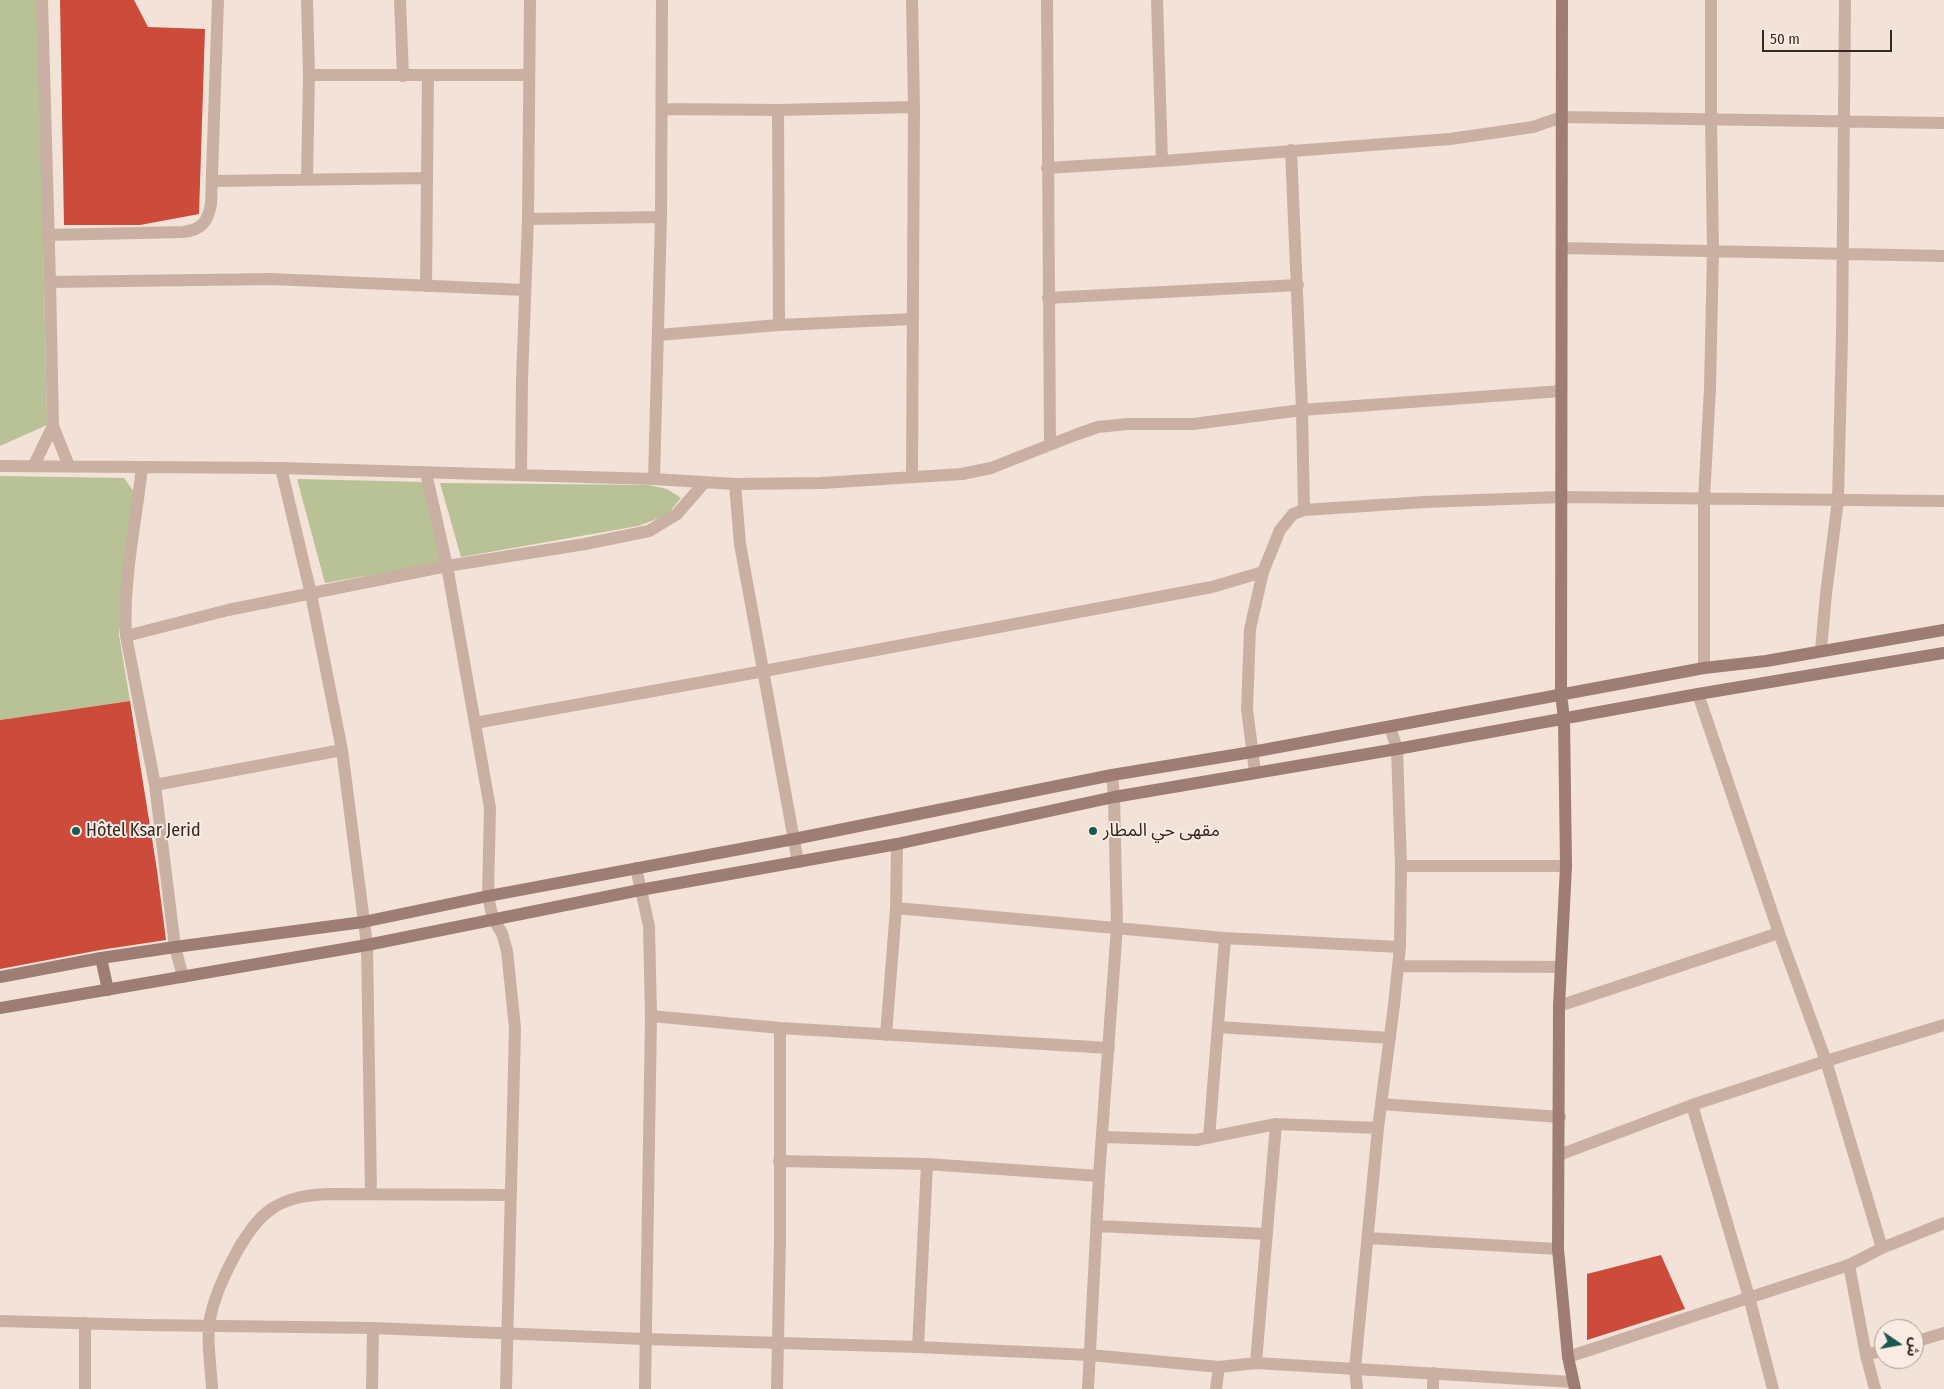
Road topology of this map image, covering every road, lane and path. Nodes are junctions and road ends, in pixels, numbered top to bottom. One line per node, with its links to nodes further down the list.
1 (42, 0): 32 (street)
2 (218, 0): 29 (street)
3 (307, 0): 13 (street)
4 (400, 0): 15 (street)
5 (530, 0): 14 (street)
6 (662, 0): 18 (street)
7 (912, 0): 17 (street)
8 (1047, 0): 26 (street)
9 (1157, 0): 25 (street)
10 (1562, 0): 20 (street)
11 (1712, 0): 21 (street)
12 (1845, 0): 22 (street)
13 (308, 75): 15 (street); 28 (street)
14 (530, 75): 16 (street); 31 (street)
15 (403, 76): 16 (street)
16 (428, 76): 27 (street)
17 (914, 107): 19 (street); 42 (street)
18 (662, 109): 19 (street); 30 (street)
19 (778, 110): 43 (street)
20 (1562, 117): 21 (street); 24 (street); 33 (street)
21 (1711, 120): 22 (street); 34 (street)
22 (1844, 122): 23 (street); 35 (street)
23 (1944, 123)
24 (1291, 150): 25 (street); 38 (street)
25 (1162, 161): 26 (street)
26 (1047, 168): 41 (street)
27 (426, 178): 28 (street); 39 (street)
28 (307, 180): 29 (street)
29 (213, 181): 32 (street)
30 (661, 217): 31 (street); 44 (street)
31 (528, 219): 40 (street)
32 (48, 234): 37 (street)
33 (1562, 248): 34 (street); 45 (street)
34 (1713, 251): 35 (street); 61 (street)
35 (1842, 254): 36 (street); 62 (street)
36 (1944, 256)
37 (50, 282): 39 (street); 47 (street)
38 (1298, 285): 41 (street); 46 (street)
39 (426, 286): 40 (street)
40 (525, 290): 55 (street)
41 (1048, 298): 48 (street)
42 (912, 319): 43 (street); 56 (street)
43 (779, 325): 44 (street)
44 (658, 334): 57 (street)
45 (1561, 391): 46 (street); 60 (street)
46 (1302, 410): 48 (street); 64 (street)
47 (52, 426): 49 (street); 51 (street)
48 (1050, 444): 56 (street)
49 (34, 465): 50 (street); 51 (street)
50 (0, 466)
51 (69, 466): 52 (street)
52 (142, 467): 53 (street); 69 (street)
53 (281, 468): 54 (street); 67 (street)
54 (426, 473): 55 (street); 65 (street)
55 (521, 474): 57 (street)
56 (912, 477): 59 (street)
57 (654, 478): 58 (street)
58 (704, 483): 59 (street); 65 (street)
59 (735, 484): 74 (street)
60 (1561, 497): 61 (street); 64 (street); 76 (street)
61 (1704, 499): 62 (street); 73 (street)
62 (1838, 500): 63 (street); 70 (street)
63 (1944, 501)
64 (1304, 510): 66 (street)
65 (447, 566): 67 (street); 79 (street)
66 (1263, 572): 74 (street); 83 (street)
67 (312, 594): 69 (street); 82 (street)
68 (1944, 630): 70 (street)
69 (126, 636): 86 (street)
70 (1821, 650): 72 (street)
71 (1944, 653): 75 (street)
72 (1766, 661): 73 (street); 75 (street)
73 (1704, 668): 76 (street)
74 (764, 671): 79 (street); 88 (street)
75 (1771, 682): 77 (street)
76 (1561, 694): 78 (street); 80 (street)
77 (1698, 694): 78 (street); 100 (street)
78 (1564, 719): 81 (street); 92 (street)
79 (475, 722): 95 (street)
80 (1390, 727): 81 (street); 83 (street)
81 (1397, 749): 84 (street); 91 (street)
82 (342, 750): 86 (street); 98 (street)
83 (1252, 752): 84 (street); 85 (street)
84 (1255, 772): 87 (street)
85 (1112, 775): 87 (street); 88 (street)
86 (155, 785): 103 (street)
87 (1114, 797): 89 (street); 99 (street)
88 (794, 839): 90 (street); 93 (street)
89 (897, 844): 90 (street); 96 (street)
90 (798, 862): 94 (street)
91 (1401, 866): 92 (street); 104 (street)
92 (1566, 866): 107 (street)
93 (636, 868): 94 (street); 95 (street)
94 (640, 890): 97 (street); 113 (street)
95 (488, 896): 97 (street); 98 (street)
96 (896, 908): 99 (street); 117 (street)
97 (493, 919): 102 (street); 133 (street)
98 (363, 922): 102 (street); 103 (street)
99 (1116, 926): 101 (street); 119 (street)
100 (1780, 933): 111 (street); 120 (street)
101 (1225, 938): 104 (street); 116 (street)
102 (367, 946): 109 (street); 132 (street)
103 (175, 947): 105 (street); 109 (street)
104 (1400, 947): 106 (street)
105 (101, 958): 108 (street); 110 (street)
106 (1398, 966): 107 (street); 118 (street)
107 (1561, 967): 111 (street)
108 (0, 977)
109 (183, 977): 110 (street)
110 (108, 990): 112 (street)
111 (1559, 1006): 123 (street)
112 (0, 1008)
113 (651, 1016): 115 (street); 148 (street)
114 (1944, 1025): 120 (street)
115 (780, 1028): 117 (street); 129 (street)
116 (1218, 1028): 118 (street); 127 (street)
117 (886, 1034): 119 (street)
118 (1390, 1038): 121 (street)
119 (1108, 1048): 126 (street)
120 (1826, 1061): 122 (street); 138 (street)
121 (1381, 1104): 123 (street); 125 (street)
122 (1692, 1105): 128 (street); 141 (street)
123 (1560, 1117): 128 (street)
124 (1276, 1124): 125 (street); 127 (street); 136 (street)
125 (1378, 1128): 137 (street)
126 (1102, 1137): 127 (street); 131 (street)
127 (1210, 1138)
128 (1559, 1155): 139 (street)
129 (780, 1161): 130 (street); 150 (street)
130 (927, 1164): 131 (street); 151 (street)
131 (1099, 1176): 135 (street)
132 (371, 1194): 133 (street); 144 (street)
133 (510, 1195): 147 (street)
134 (1944, 1223): 138 (street)
135 (1097, 1226): 136 (street); 153 (street)
136 (1268, 1234): 156 (street)
137 (1368, 1238): 139 (street); 158 (street)
138 (1882, 1248): 140 (street)
139 (1558, 1249): 155 (street)
140 (1849, 1265): 141 (street); 154 (street)
141 (1749, 1297): 155 (street); 171 (street)
142 (0, 1321): 143 (street)
143 (86, 1323): 144 (street); 161 (street)
144 (209, 1325): 145 (street); 162 (street)
145 (373, 1328): 147 (street); 163 (street)
146 (1944, 1333): 149 (street)
147 (506, 1334): 148 (street); 164 (street)
148 (646, 1339): 150 (street); 165 (street)
149 (1924, 1339)
150 (778, 1342): 151 (street); 166 (street)
151 (918, 1347): 153 (street)
152 (1874, 1353): 154 (street)
153 (1090, 1355): 157 (street); 167 (street)
154 (1866, 1355): 172 (street)
155 (1568, 1357): 160 (street)
156 (1256, 1363): 157 (street); 158 (street)
157 (1219, 1367): 168 (street)
158 (1355, 1368): 159 (street); 169 (street)
159 (1433, 1373): 160 (street); 170 (street)
160 (1574, 1385)
161 (85, 1389)
162 (212, 1389)
163 (372, 1389)
164 (506, 1389)
165 (645, 1389)
166 (777, 1389)
167 (1088, 1389)
168 (1216, 1389)
169 (1357, 1389)
170 (1433, 1389)
171 (1773, 1389)
172 (1875, 1389)

